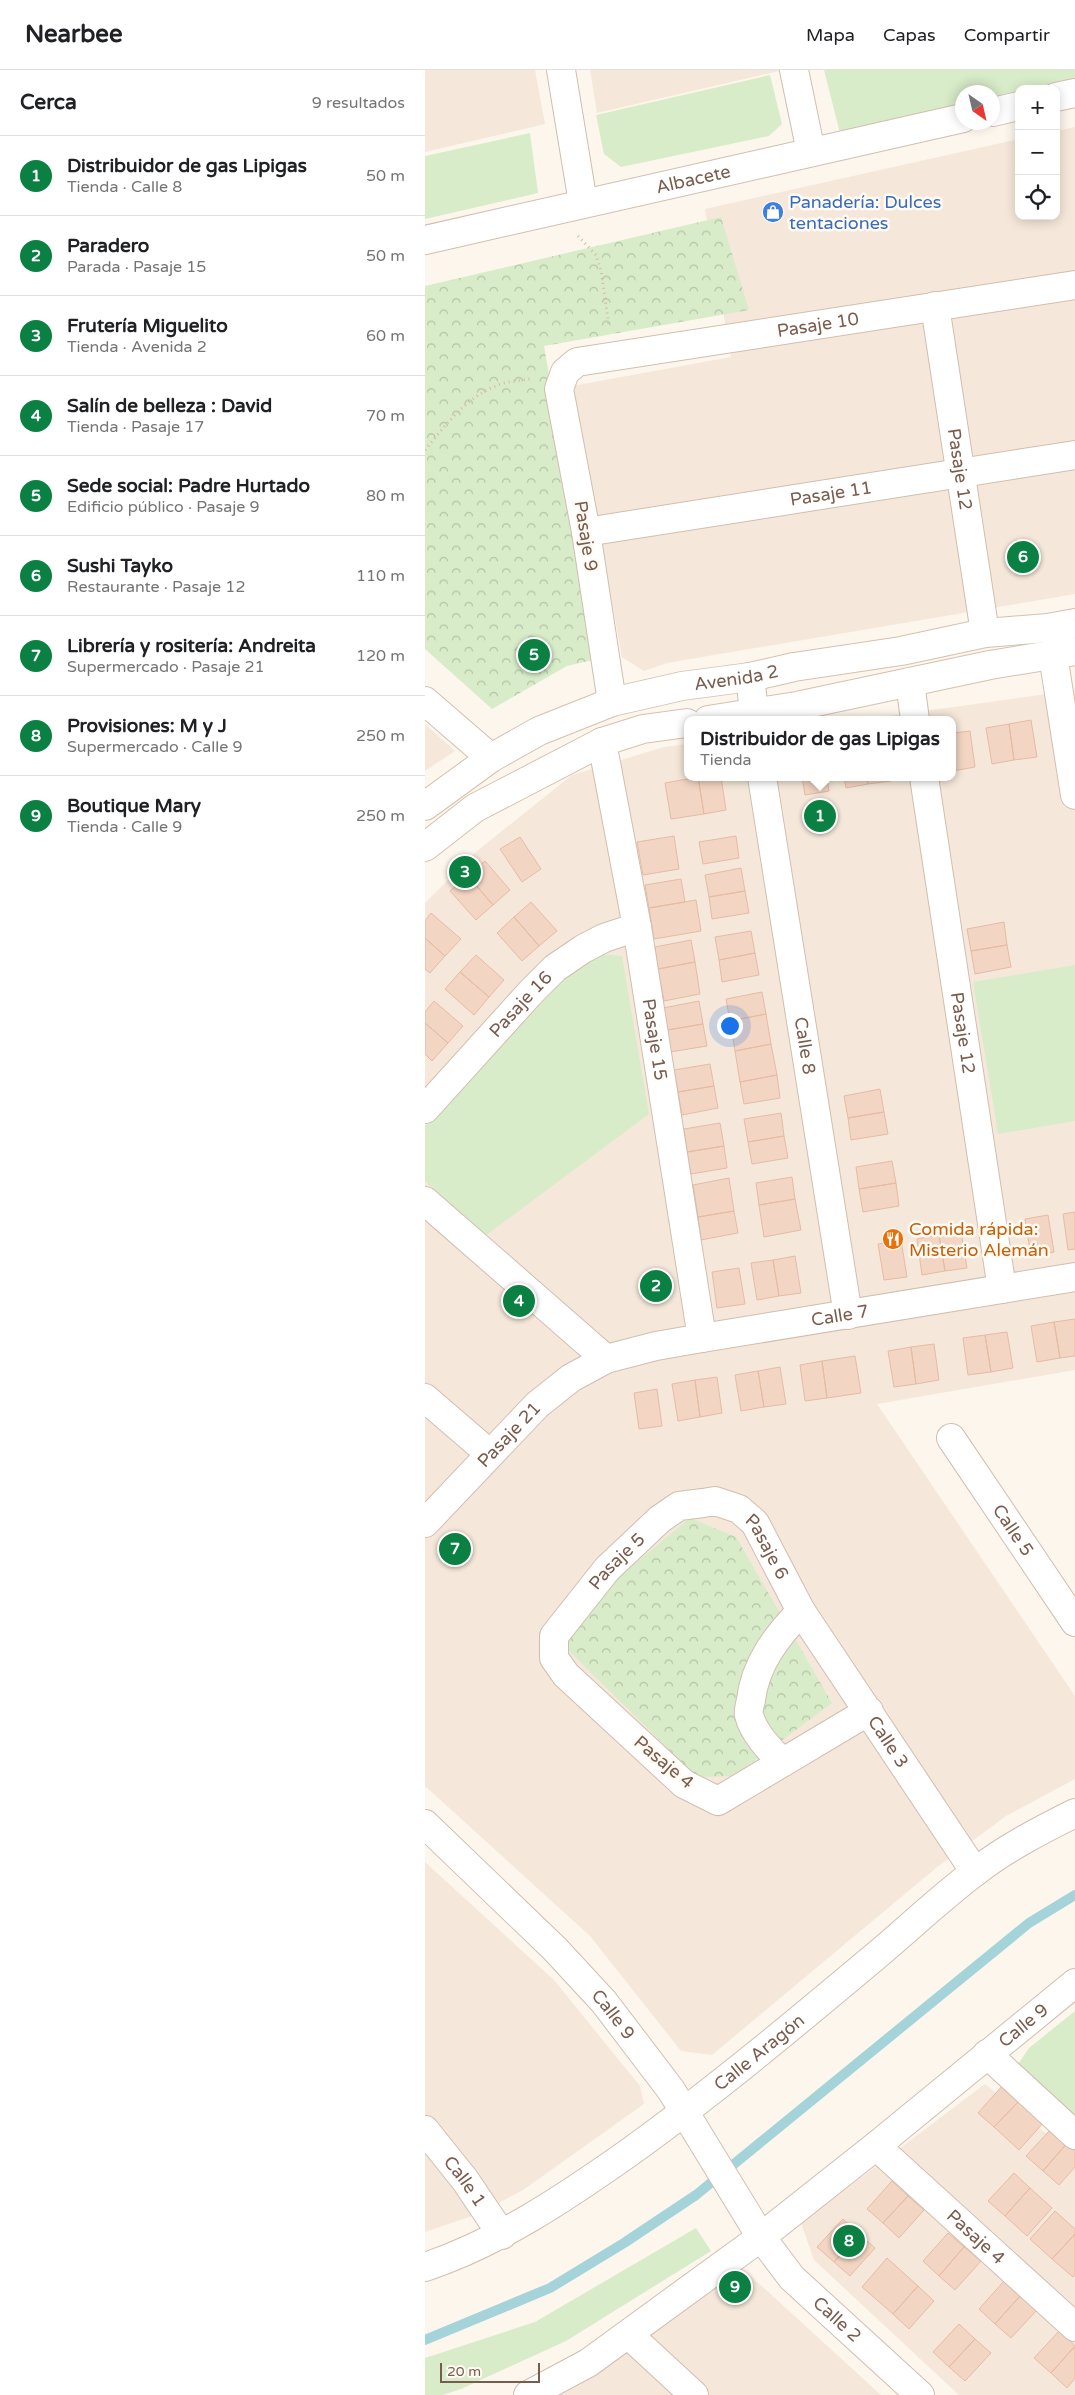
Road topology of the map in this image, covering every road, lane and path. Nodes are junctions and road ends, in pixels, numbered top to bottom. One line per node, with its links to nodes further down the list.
1 (561, 70): 9 (street)
2 (794, 70): 8 (street)
3 (1075, 93): 4 (street)
4 (1060, 96)
5 (1015, 107): 6 (street)
6 (1000, 110)
7 (955, 120): 8 (street, Albacete)
8 (811, 152): 9 (street, Albacete)
9 (575, 205): 10 (street, Albacete); 13 (path)
10 (425, 240)
11 (1075, 284): 12 (street, Pasaje 10)
12 (935, 306): 13 (street, Pasaje 10); 17 (street, Pasaje 12)
13 (613, 356): 14 (street, Pasaje 10)
14 (565, 372): 15 (path); 18 (street, Pasaje 9)
15 (425, 450)
16 (1075, 455): 17 (street, Pasaje 11)
17 (961, 473): 18 (street, Pasaje 11); 20 (street, Pasaje 12)
18 (586, 532): 25 (street, Pasaje 9)
19 (1075, 623): 20 (street, Avenida 2)
20 (985, 633): 22 (street, Avenida 2)
21 (1064, 653): 23 (street, Avenida 2); 33 (street)
22 (750, 677): 25 (street, Avenida 2); 26 (street)
23 (910, 682): 26 (street, Avenida 2); 27 (street)
24 (425, 701): 30 (street)
25 (612, 702): 30 (street, Avenida 2)
26 (754, 716)
27 (914, 716)
28 (684, 723): 29 (street)
29 (602, 742): 35 (street); 36 (street, Pasaje 15)
30 (491, 758): 34 (street, Avenida 2)
31 (763, 781): 41 (street, Calle 8)
32 (925, 781): 40 (street, Pasaje 12)
33 (1075, 795)
34 (425, 806)
35 (425, 847)
36 (637, 927): 37 (street, Pasaje 16); 42 (street, Pasaje 15)
37 (425, 1109)
38 (425, 1201): 43 (street)
39 (1075, 1277): 40 (street, Calle 7)
40 (1002, 1289): 41 (street, Calle 7)
41 (848, 1314): 42 (street, Calle 7)
42 (702, 1338): 43 (street, Calle 7)
43 (606, 1359): 46 (street, Pasaje 21)
44 (425, 1398): 46 (street)
45 (951, 1438): 50 (street, Calle 5)
46 (490, 1454): 48 (street, Pasaje 21)
47 (715, 1501): 49 (street, Pasaje 6); 51 (street, Pasaje 5)
48 (425, 1523)
49 (801, 1611): 52 (street, Calle 3); 53 (street)
50 (1075, 1622)
51 (554, 1658): 53 (street, Pasaje 4)
52 (869, 1711): 53 (street, Pasaje 4); 56 (street, Calle 3)
53 (783, 1762)
54 (1075, 1813): 56 (street, Calle Aragón)
55 (425, 1824): 59 (street, Calle 9)
56 (975, 1872): 59 (street, Calle Aragón)
57 (1075, 1982): 58 (street, Calle 9)
58 (987, 2054): 61 (street); 62 (street, Calle 9)
59 (685, 2112): 63 (street, Calle Aragón); 64 (street, Calle 9)
60 (425, 2130): 63 (street, Calle 1)
61 (1075, 2135)
62 (876, 2146): 64 (street, Calle 9); 66 (street, Pasaje 4)
63 (502, 2235): 65 (street, Calle Aragón)
64 (761, 2237): 67 (street, Calle 9); 70 (street, Calle 2)
65 (425, 2268)
66 (1075, 2327)
67 (629, 2335): 68 (street, Calle 9); 69 (street)
68 (528, 2395)
69 (694, 2395)
70 (920, 2395)

